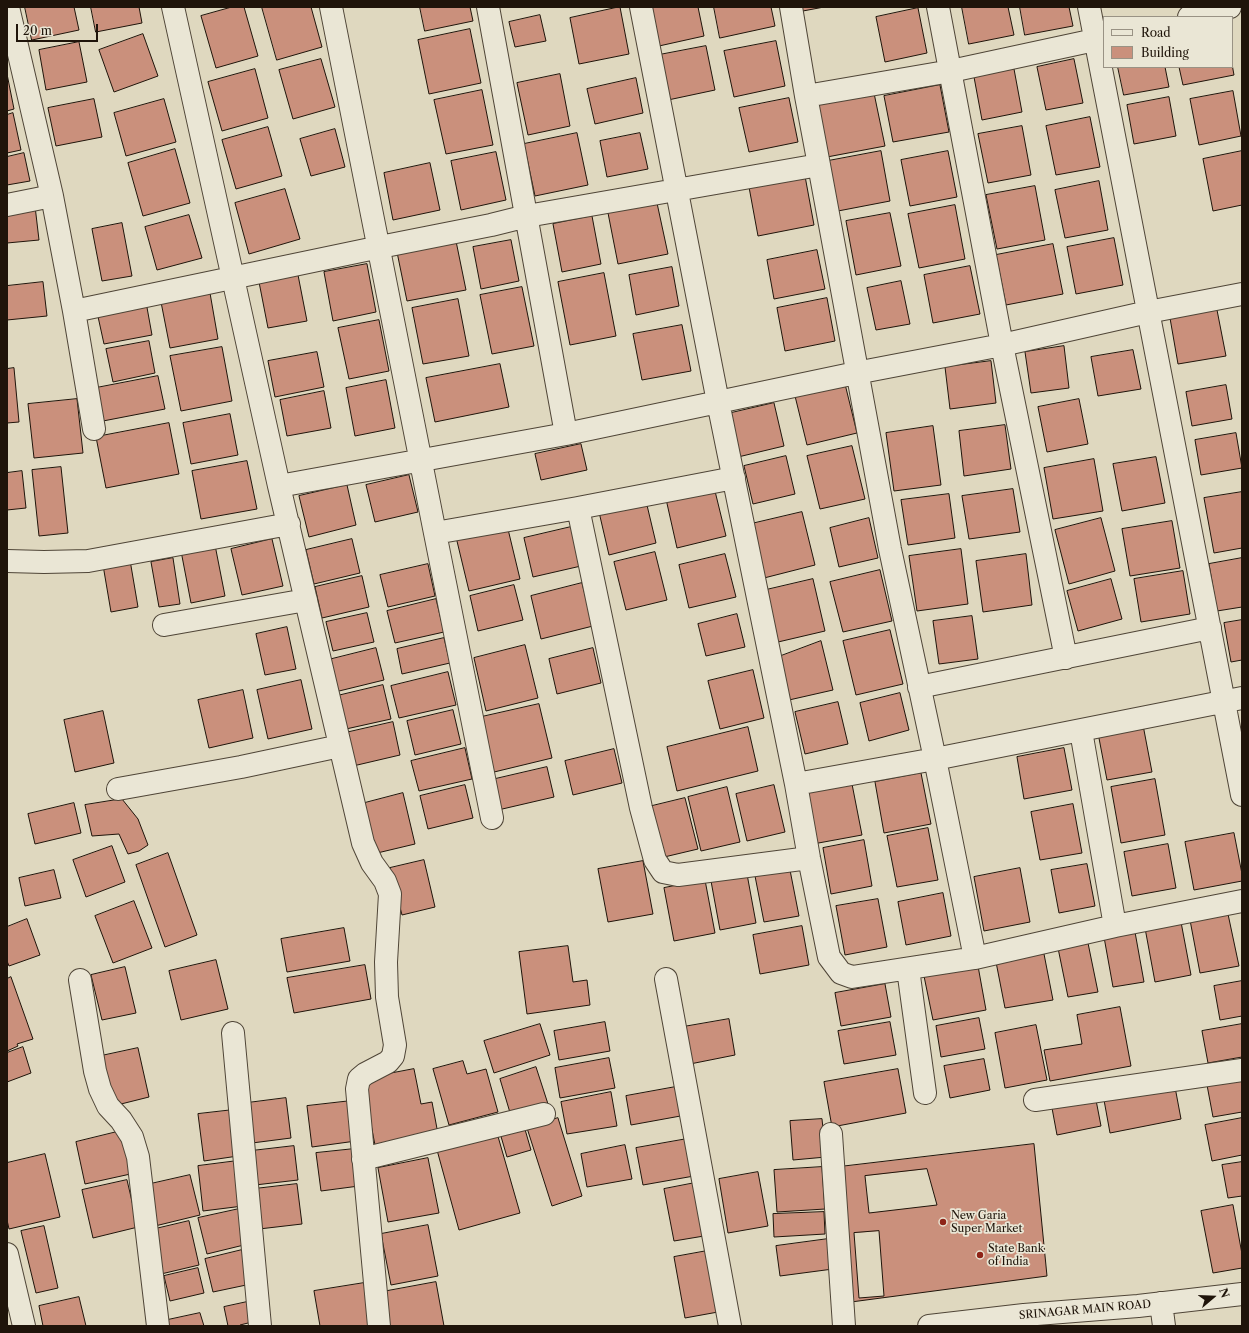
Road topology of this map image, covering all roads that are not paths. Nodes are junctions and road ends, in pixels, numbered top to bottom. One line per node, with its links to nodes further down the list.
1 (8, 7): 18 (street)
2 (173, 7): 22 (street)
3 (331, 7): 21 (street)
4 (488, 7): 20 (street)
5 (641, 7): 17 (street)
6 (791, 7): 15 (street)
7 (938, 7): 14 (street)
8 (1089, 7): 11 (street)
9 (1230, 7): 10 (street)
10 (1194, 16)
11 (1099, 39): 12 (street); 14 (street)
12 (1103, 61)
13 (1104, 68): 25 (street)
14 (951, 72): 15 (street); 26 (street)
15 (806, 96): 16 (street)
16 (819, 165): 17 (street); 27 (street)
17 (678, 191): 20 (street); 28 (street)
18 (52, 196): 19 (street); 24 (street)
19 (7, 205)
20 (527, 216): 21 (street); 30 (street)
21 (380, 247): 22 (street); 31 (street)
22 (233, 277): 24 (street); 33 (street)
23 (1242, 294): 25 (street)
24 (74, 310): 29 (street)
25 (1148, 312): 26 (street); 40 (street)
26 (1002, 345): 27 (street); 41 (street)
27 (856, 373): 28 (street); 42 (street)
28 (718, 402): 30 (street); 32 (street)
29 (94, 429)
30 (566, 434): 31 (street)
31 (420, 460): 33 (street); 36 (street)
32 (734, 478): 34 (street); 47 (street)
33 (279, 486): 35 (street)
34 (578, 508): 36 (street); 51 (street)
35 (289, 524): 37 (street); 38 (street)
36 (435, 533): 50 (street)
37 (7, 561)
38 (306, 600): 39 (street); 45 (street)
39 (164, 625)
40 (1210, 628): 41 (street); 43 (street)
41 (1066, 658): 42 (street)
42 (919, 687): 46 (street)
43 (1233, 700): 44 (street); 49 (street)
44 (1081, 731): 46 (street); 53 (street)
45 (340, 746): 48 (street); 64 (street)
46 (935, 759): 47 (street); 54 (street)
47 (796, 784): 51 (street)
48 (118, 789)
49 (1242, 795)
50 (492, 818)
51 (809, 858): 55 (street)
52 (1242, 901): 53 (street)
53 (1115, 926): 54 (street)
54 (975, 958): 55 (street)
55 (908, 968): 60 (street)
56 (666, 979): 73 (street)
57 (80, 980): 70 (street)
58 (233, 1033): 71 (street)
59 (1242, 1070): 61 (street)
60 (925, 1093)
61 (1035, 1100)
62 (544, 1114): 64 (street)
63 (831, 1134): 74 (street)
64 (364, 1159): 72 (street)
65 (7, 1254): 69 (street)
66 (1242, 1294): 67 (street, SRINAGAR MAIN ROAD)
67 (1161, 1303): 68 (street, SRINAGAR MAIN ROAD); 76 (street)
68 (973, 1323): 75 (street, SRINAGAR MAIN ROAD)
69 (24, 1326)
70 (158, 1326)
71 (260, 1326)
72 (379, 1326)
73 (730, 1326)
74 (844, 1326)
75 (929, 1326)
76 (1164, 1326)

